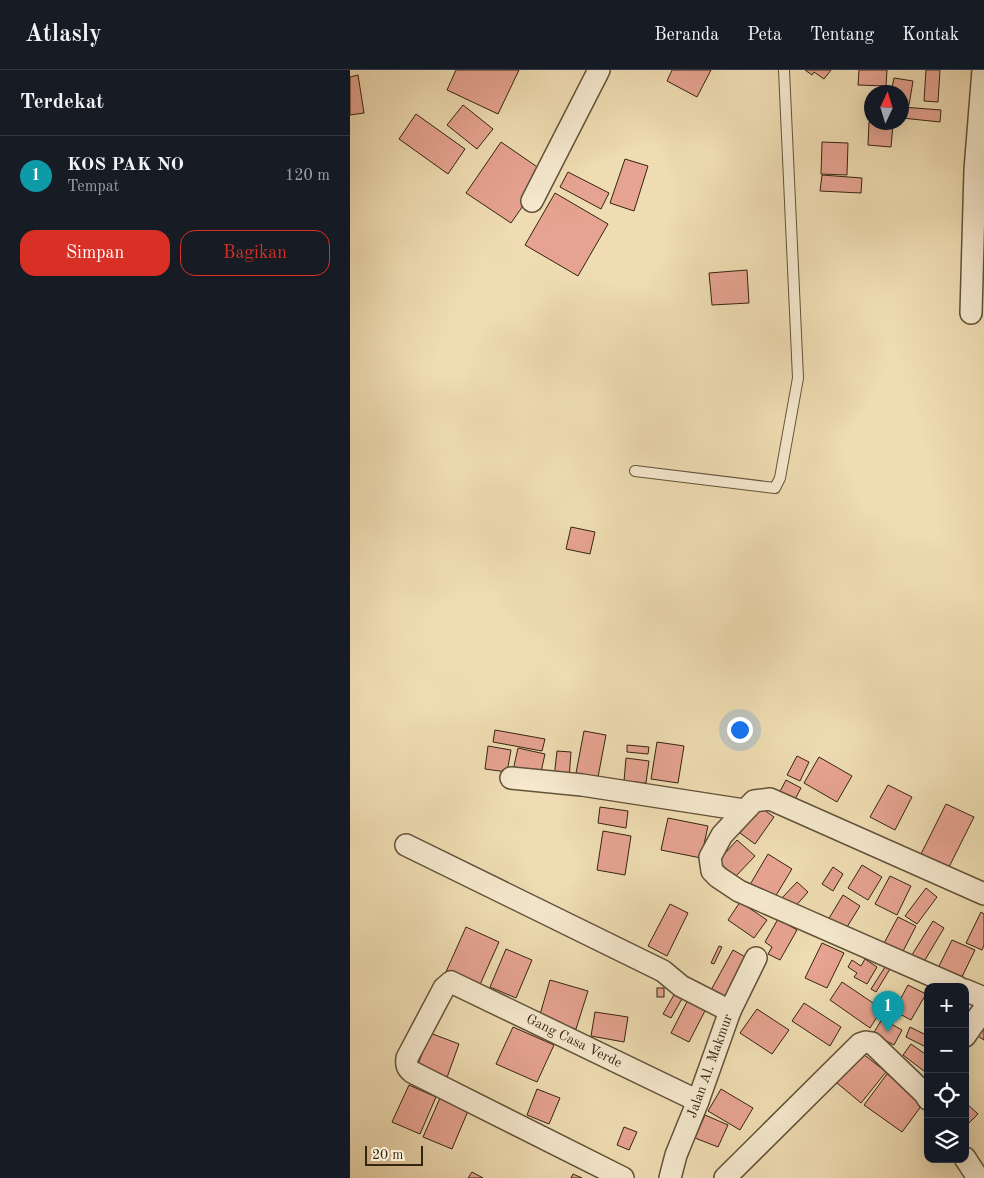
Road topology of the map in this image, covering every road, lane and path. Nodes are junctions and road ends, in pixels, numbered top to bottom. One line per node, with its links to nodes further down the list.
1 (599, 70): 5 (street)
2 (784, 70): 7 (lane)
3 (983, 70): 4 (street)
4 (980, 171): 6 (street)
5 (532, 201)
6 (971, 313)
7 (635, 471)
8 (511, 778): 9 (street)
9 (744, 810): 11 (street); 13 (street)
10 (406, 845): 17 (street)
11 (984, 894)
12 (756, 958): 17 (street, Jalan Al. Makmur)
13 (949, 983)
14 (969, 992): 15 (street)
15 (984, 998)
16 (984, 1009): 18 (street)
17 (730, 1011): 20 (street, Jalan Al. Makmur)
18 (969, 1030)
19 (924, 1091): 24 (street)
20 (698, 1101): 22 (street, Gang Casa Verde); 23 (street, Jalan Al. Makmur)
21 (968, 1163): 25 (street)
22 (622, 1178)
23 (670, 1178)
24 (725, 1178)
25 (978, 1178)

